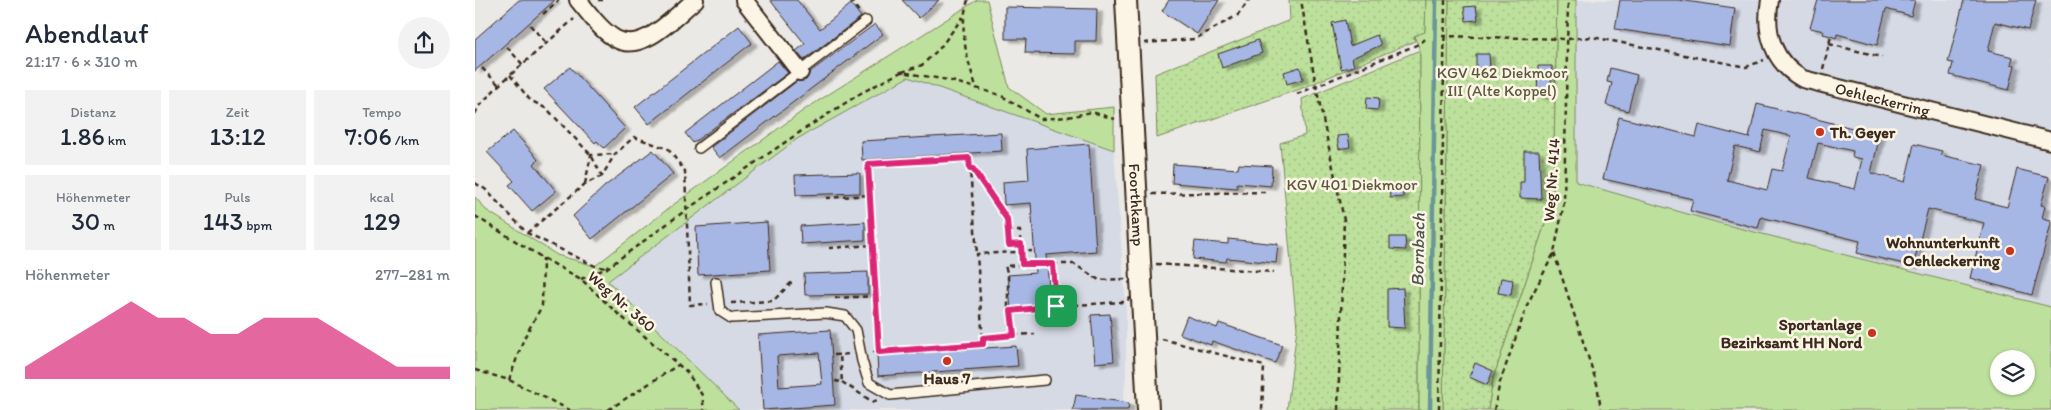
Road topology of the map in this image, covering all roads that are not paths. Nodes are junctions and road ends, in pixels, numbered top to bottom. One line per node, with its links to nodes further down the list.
1 (695, 0): 5 (street)
2 (744, 0): 7 (street)
3 (1126, 0): 12 (street, Foorthkamp)
4 (1770, 0): 8 (street, Oehleckerring)
5 (582, 4)
6 (866, 21): 7 (lane)
7 (800, 72): 9 (lane)
8 (2051, 140)
9 (699, 148)
10 (716, 282): 11 (lane)
11 (1045, 380)
12 (1148, 410)

